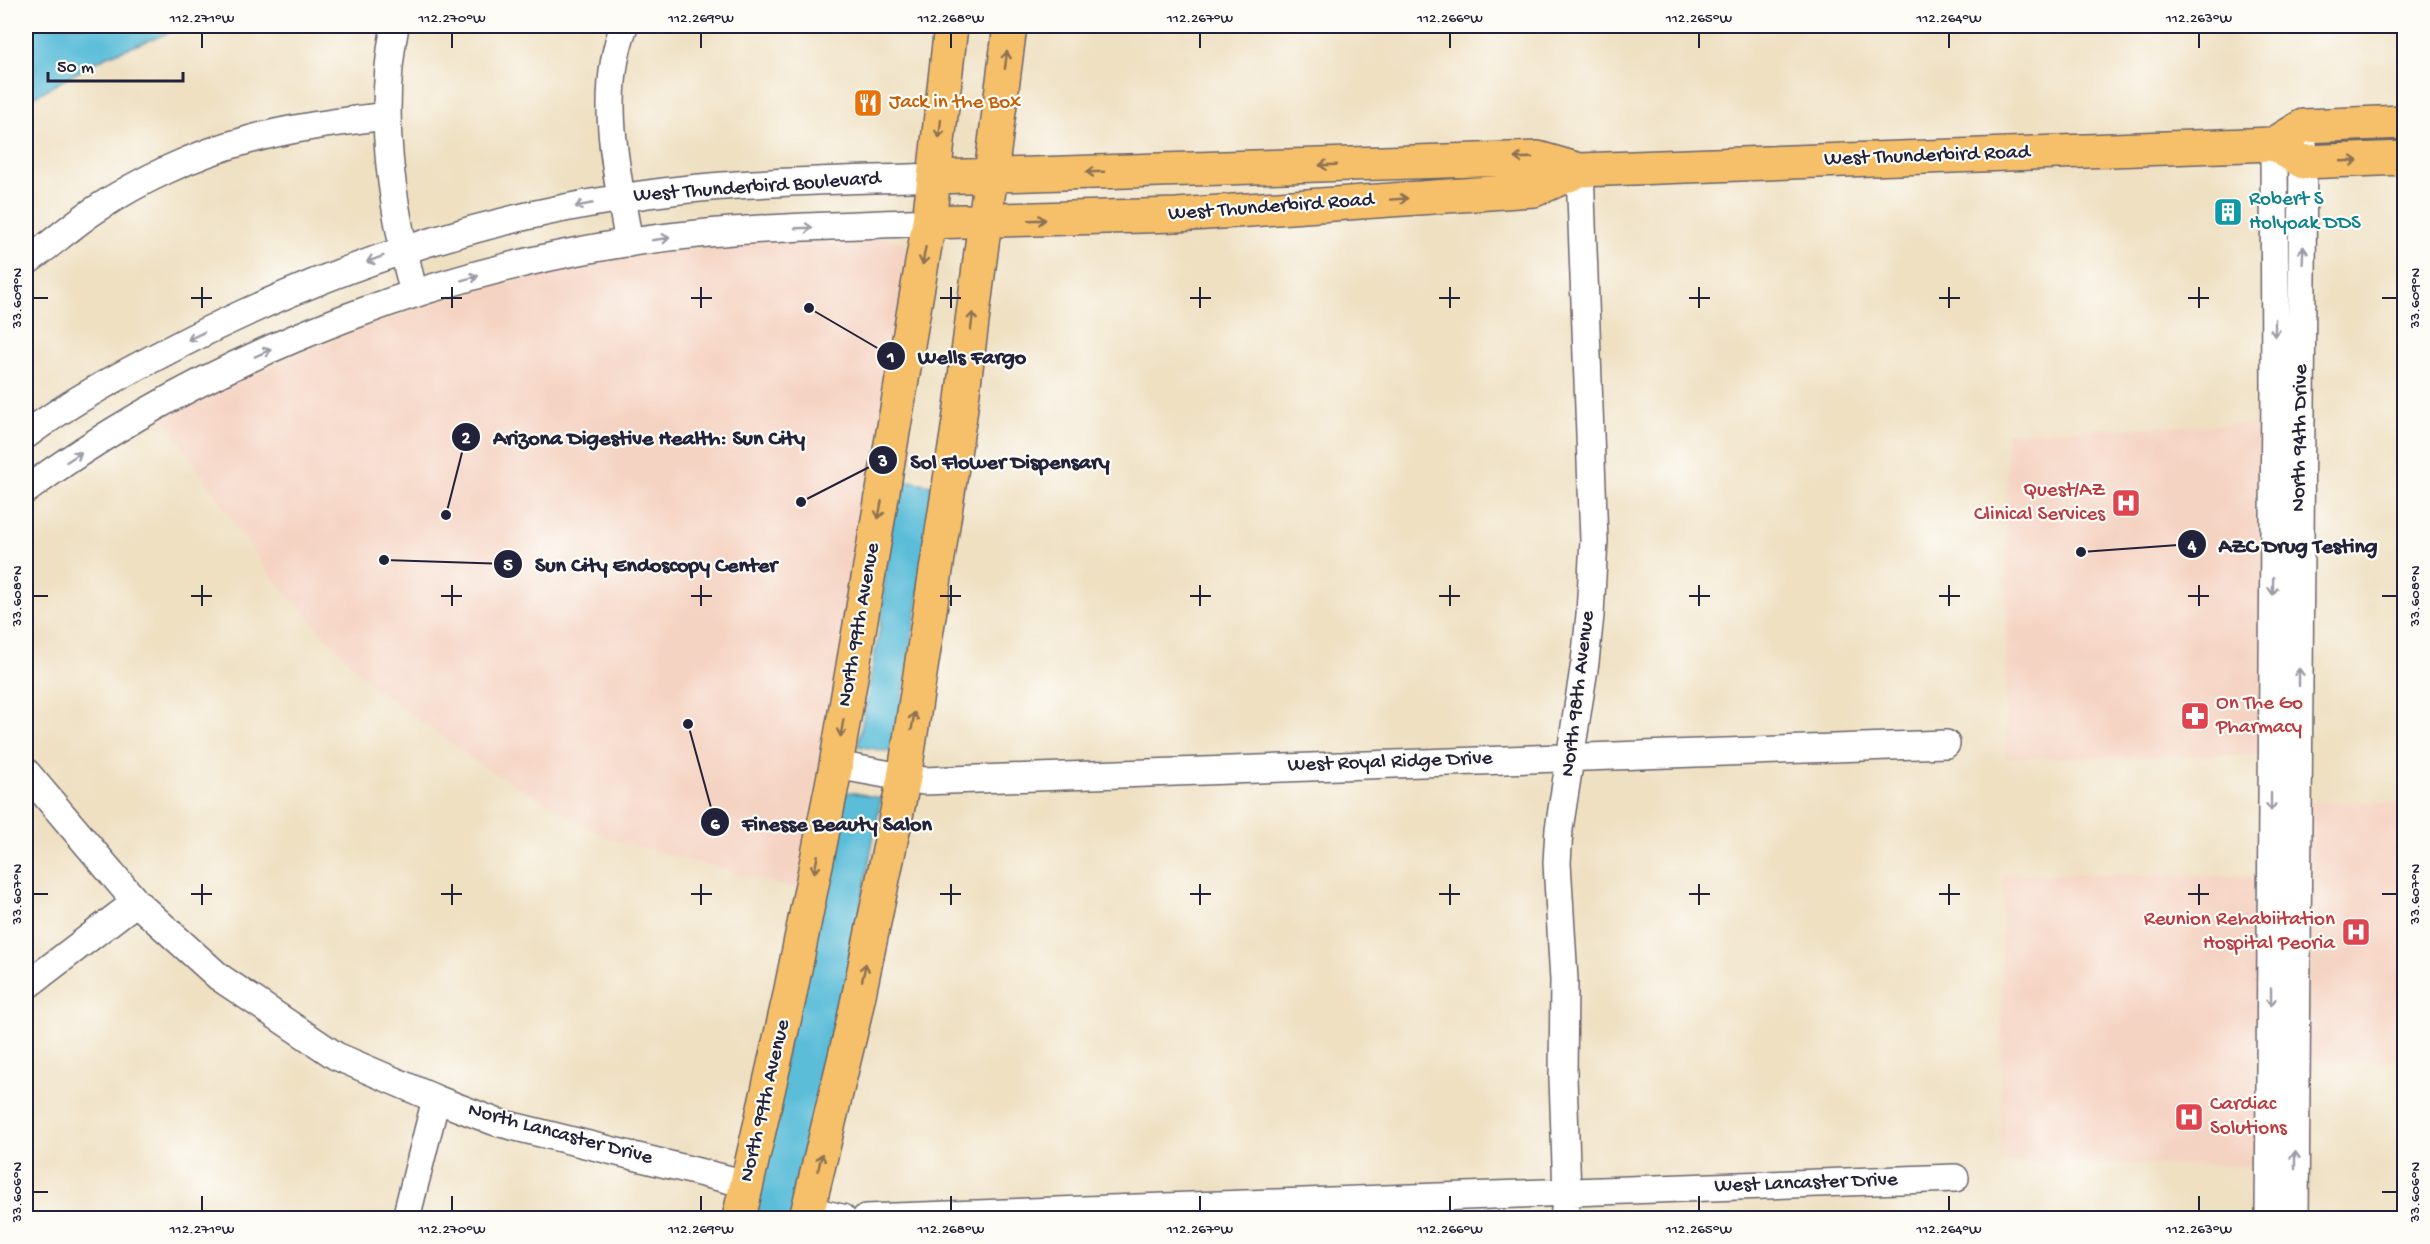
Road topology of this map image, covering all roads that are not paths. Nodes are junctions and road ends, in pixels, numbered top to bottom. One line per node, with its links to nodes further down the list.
1 (394, 26): 5 (street)
2 (624, 26): 13 (street)
3 (951, 26): 12 (main road, North 99th Avenue, one-way to 12)
4 (1010, 26): 12 (main road, North 99th Avenue, one-way to 4)
5 (387, 116): 16 (street); 17 (street)
6 (2404, 122): 7 (main road, West Thunderbird Road)
7 (2303, 126): 8 (main road, West Thunderbird Road); 10 (street, North 94th Drive)
8 (2274, 144): 10 (main road); 11 (main road, West Thunderbird Road); 18 (street, North 94th Drive)
9 (2404, 158): 10 (main road, one-way to 9)
10 (2303, 162): 18 (street, North 94th Drive, one-way to 10)
11 (1580, 170): 12 (main road, West Thunderbird Road, one-way to 12); 14 (main road, West Thunderbird Road, one-way to 11); 25 (street, North 98th Avenue)
12 (963, 176): 13 (street, West Thunderbird Boulevard); 14 (main road, North 99th Avenue); 14 (main road, North 99th Avenue)
13 (621, 198): 15 (street); 16 (street, West Thunderbird Boulevard, one-way to 16)
14 (957, 222): 15 (street, West Thunderbird Boulevard, one-way to 14); 28 (main road, North 99th Avenue, one-way to 28); 30 (main road, North 99th Avenue, one-way to 14)
15 (629, 243): 19 (street, West Thunderbird Boulevard, one-way to 15)
16 (403, 249): 19 (street); 22 (street, West Thunderbird Boulevard, one-way to 22)
17 (26, 262)
18 (2288, 286): 20 (street, North 94th Drive, one-way to 20); 21 (street, North 94th Drive)
19 (414, 294): 23 (street, West Thunderbird Boulevard, one-way to 19)
20 (2275, 391): 21 (street); 27 (street, North 94th Drive, one-way to 27)
21 (2302, 392): 26 (street, North 94th Drive, one-way to 21)
22 (26, 435)
23 (26, 490)
24 (1946, 744): 25 (street, West Royal Ridge Drive)
25 (1572, 756): 30 (street, West Royal Ridge Drive); 38 (street, North 98th Avenue)
26 (2299, 757): 27 (street); 32 (street, North 94th Drive)
27 (2271, 758): 31 (street, North 94th Drive, one-way to 31)
28 (836, 765): 30 (street, West Royal Ridge Drive); 37 (main road, North 99th Avenue, one-way to 37)
29 (26, 772): 33 (street, North Lancaster Drive)
30 (904, 778): 39 (main road, North 99th Avenue, one-way to 30)
31 (2271, 872): 32 (street); 44 (street, North 94th Drive, one-way to 44)
32 (2298, 872): 45 (street, North 94th Drive, one-way to 32)
33 (136, 902): 34 (street); 35 (street, North Lancaster Drive)
34 (26, 986)
35 (436, 1099): 37 (street, North Lancaster Drive); 40 (street)
36 (1955, 1178): 38 (street, West Lancaster Drive)
37 (747, 1184): 41 (main road, North 99th Avenue)
38 (1565, 1206): 43 (street, West Lancaster Drive)
39 (807, 1214): 42 (street)
40 (406, 1218)
41 (739, 1218)
42 (842, 1218)
43 (866, 1218)
44 (2269, 1218)
45 (2295, 1218)

